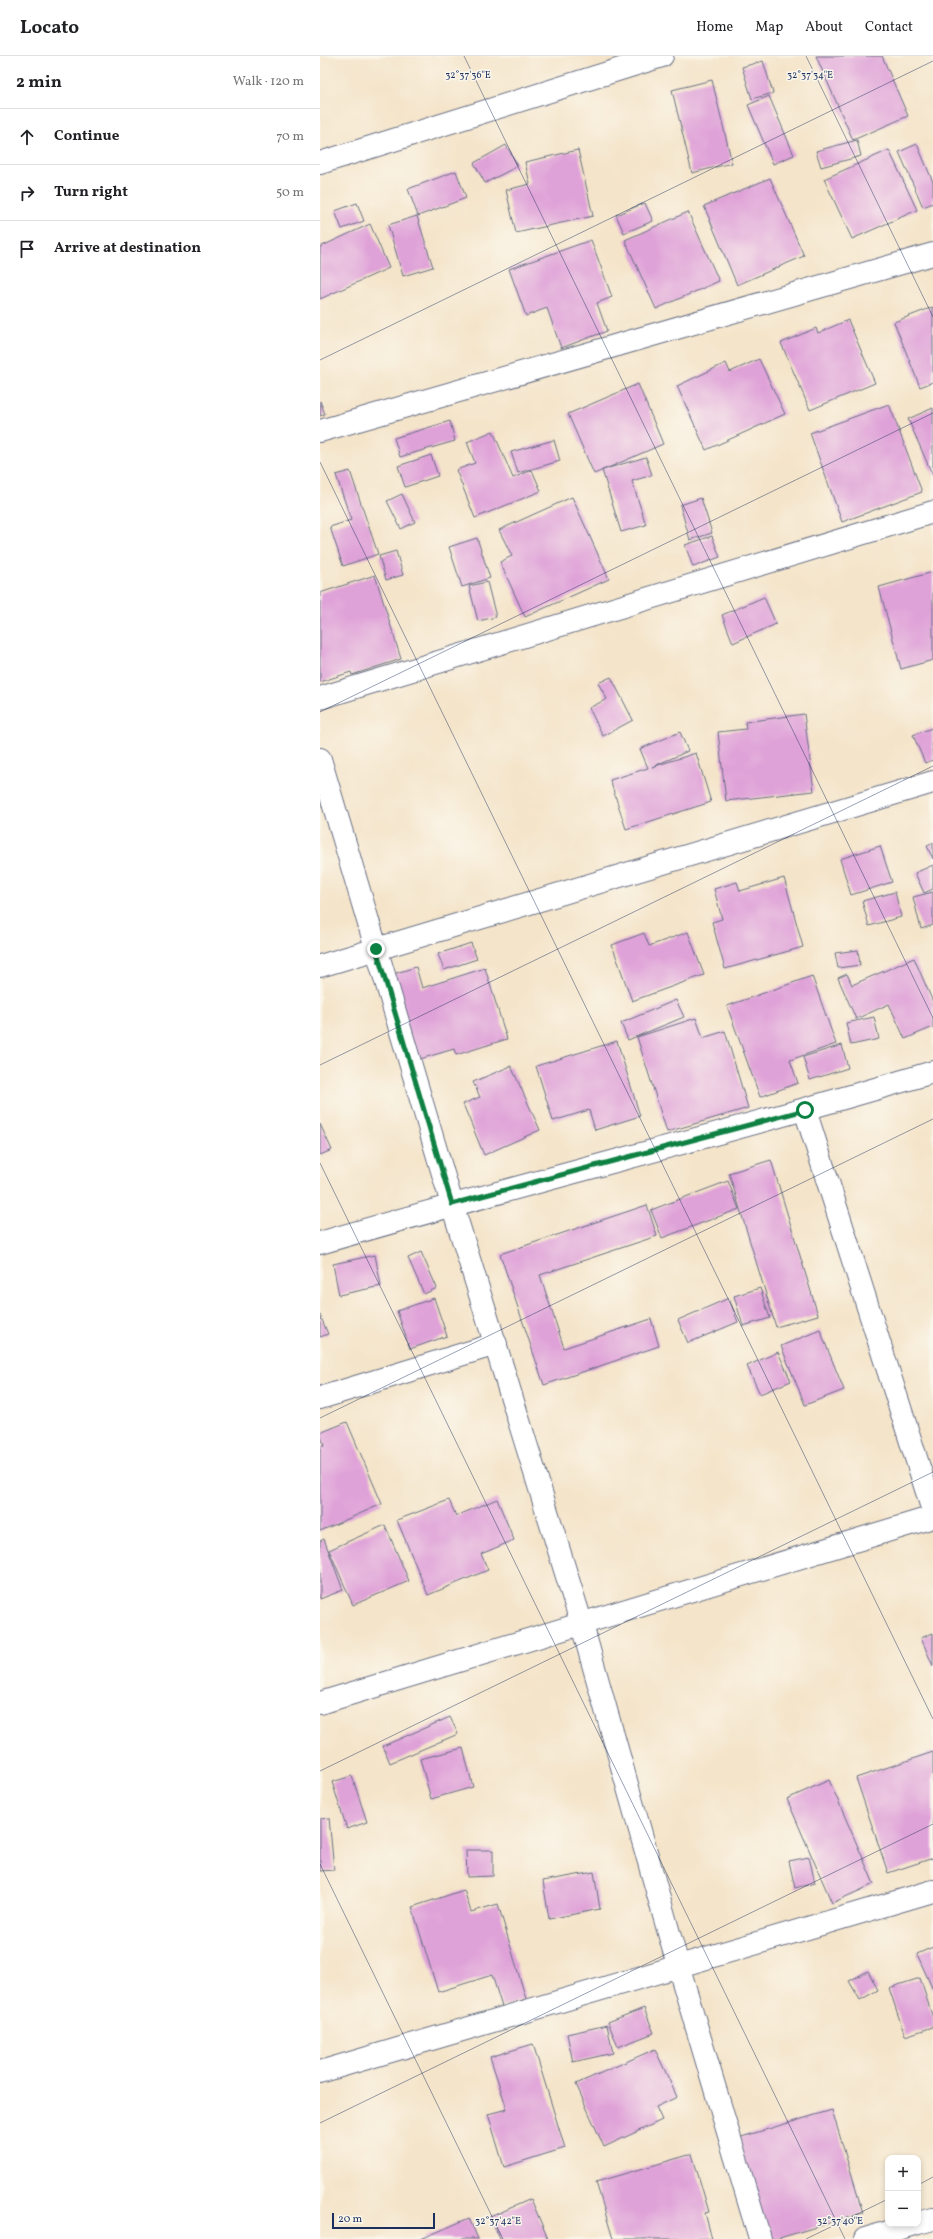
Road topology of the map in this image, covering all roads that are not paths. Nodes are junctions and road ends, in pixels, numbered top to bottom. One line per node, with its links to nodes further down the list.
1 (662, 56): 2 (street)
2 (320, 163)
3 (933, 254): 4 (street)
4 (320, 431)
5 (933, 512): 6 (street)
6 (320, 698)
7 (320, 759): 9 (street)
8 (933, 782): 9 (street)
9 (376, 949): 10 (street); 13 (street)
10 (320, 966)
11 (933, 1072): 12 (street)
12 (805, 1110): 13 (street); 17 (street)
13 (452, 1204): 14 (street); 15 (street)
14 (320, 1243)
15 (496, 1344): 16 (street); 19 (street)
16 (320, 1398)
17 (933, 1511)
18 (933, 1517): 19 (street)
19 (582, 1625): 20 (street); 22 (street)
20 (320, 1703)
21 (933, 1891): 22 (street)
22 (678, 1965): 23 (street); 27 (street)
23 (320, 2072)
24 (933, 2218): 25 (street)
25 (921, 2222)
26 (905, 2227): 28 (street)
27 (760, 2239)
28 (865, 2239)

